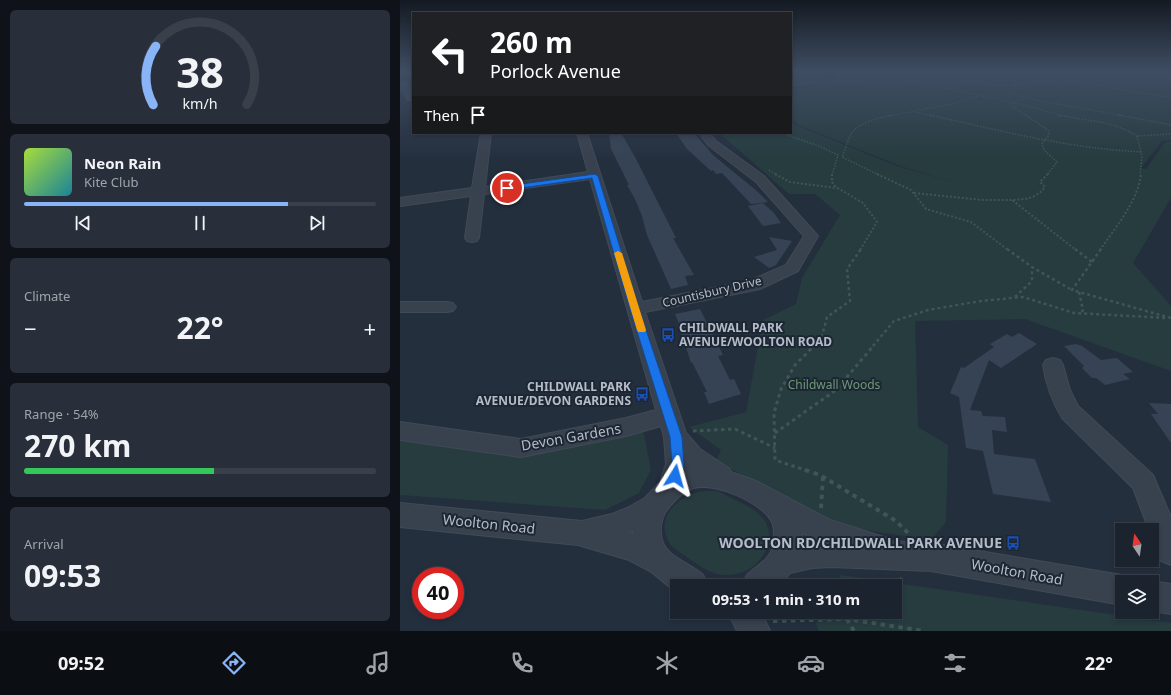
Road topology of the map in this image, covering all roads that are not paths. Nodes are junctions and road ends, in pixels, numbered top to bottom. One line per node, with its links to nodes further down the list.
1 (486, 134): 5 (street)
2 (582, 134): 4 (street)
3 (705, 134): 10 (street, Countisbury Drive)
4 (595, 176): 5 (street); 10 (street)
5 (478, 192): 6 (street); 7 (street)
6 (400, 202)
7 (472, 238)
8 (400, 307): 9 (street)
9 (446, 307)
10 (635, 309): 12 (street)
11 (1052, 365): 19 (street)
12 (673, 428): 13 (street, Devon Gardens); 14 (street, Woolton Road); 15 (street)
13 (400, 431)
14 (728, 480): 15 (street, Woolton Road); 16 (street, Woolton Road)
15 (661, 499): 18 (street, Woolton Road); 21 (street)
16 (770, 502): 20 (street, Woolton Road); 22 (street)
17 (400, 514): 18 (street, Woolton Road)
18 (578, 532): 21 (street, Woolton Road)
19 (1171, 552)
20 (921, 556): 22 (street, Woolton Road); 25 (street, Woolton Road)
21 (659, 562): 23 (street, Woolton Road)
22 (782, 562): 24 (street)
23 (683, 579)
24 (767, 579)
25 (1115, 589)
26 (1159, 597): 27 (street)
27 (1171, 599)

